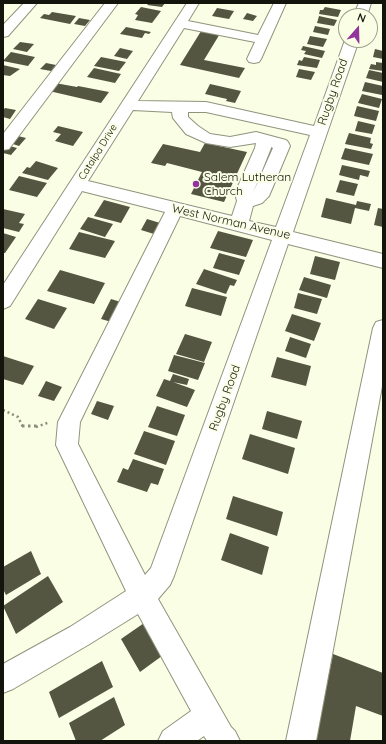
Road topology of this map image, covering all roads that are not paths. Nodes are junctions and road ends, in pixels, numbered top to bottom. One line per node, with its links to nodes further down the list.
1 (31, 3): 6 (street)
2 (112, 3): 13 (street)
3 (193, 3): 5 (street, Catalpa Drive)
4 (280, 3): 7 (street)
5 (180, 23): 7 (street); 10 (street, Catalpa Drive)
6 (3, 33)
7 (264, 40): 9 (street)
8 (349, 48): 12 (street, Rugby Road)
9 (254, 59)
10 (128, 105): 11 (street); 14 (street, Catalpa Drive)
11 (179, 107): 12 (street); 16 (street)
12 (319, 132): 17 (street, Rugby Road)
13 (3, 145)
14 (78, 184): 15 (street, West Norman Avenue); 19 (street, Catalpa Drive)
15 (175, 209): 16 (street, West Norman Avenue); 21 (street)
16 (238, 223): 17 (street, West Norman Avenue)
17 (283, 235): 18 (street, West Norman Avenue); 21 (street, Rugby Road)
18 (383, 261)
19 (3, 301)
20 (383, 328): 26 (street)
21 (142, 596): 22 (street, Rugby Road); 23 (street)
22 (3, 679)
23 (209, 715): 24 (street); 25 (street)
24 (173, 741)
25 (225, 741)
26 (301, 741)

